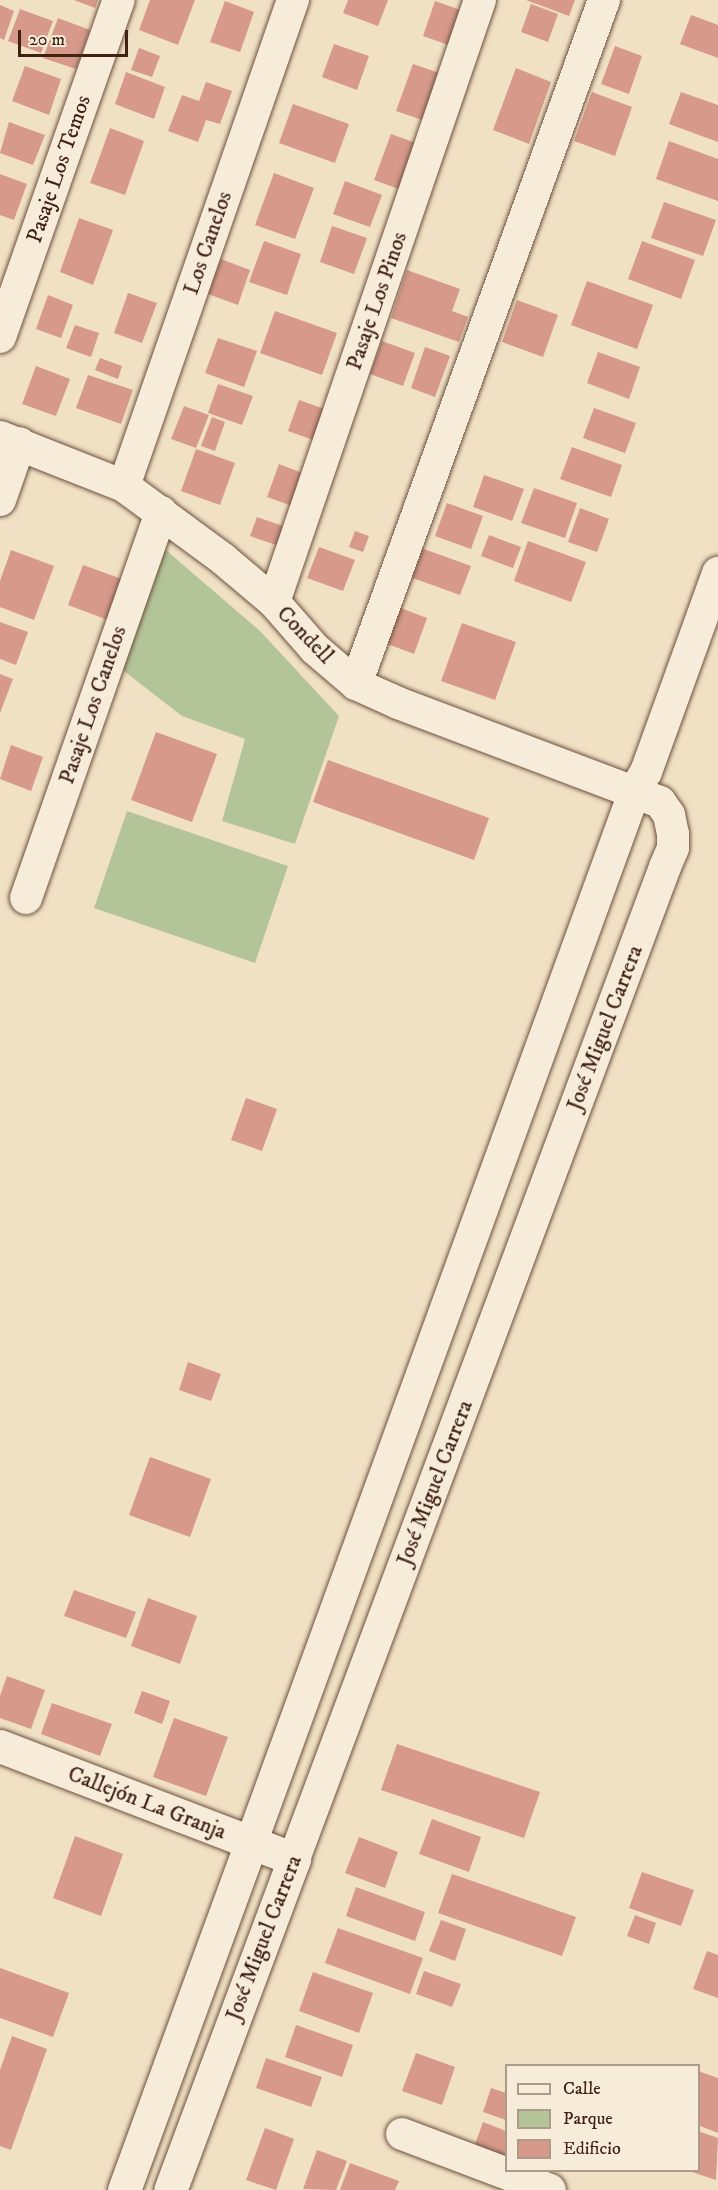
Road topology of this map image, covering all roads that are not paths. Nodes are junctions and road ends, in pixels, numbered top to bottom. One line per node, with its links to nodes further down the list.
1 (119, 0): 5 (street, Pasaje Los Temos)
2 (293, 0): 7 (street, Los Canelos)
3 (480, 0): 11 (street, Pasaje Los Pinos)
4 (604, 0): 12 (street)
5 (0, 337)
6 (10, 440): 7 (street, Condell); 8 (street)
7 (124, 486): 9 (street, Condell)
8 (0, 500)
9 (161, 512): 11 (street, Condell); 14 (street, Pasaje Los Canelos)
10 (718, 573): 13 (street, José Miguel Carrera)
11 (274, 602): 12 (street, Condell)
12 (356, 684): 13 (street, Condell)
13 (635, 790): 16 (street, José Miguel Carrera); 17 (street, José Miguel Carrera)
14 (26, 898)
15 (0, 1746): 16 (street, Callejón La Granja)
16 (251, 1843): 17 (street, Callejón La Granja); 19 (street, José Miguel Carrera)
17 (294, 1859): 20 (street, José Miguel Carrera)
18 (402, 2134): 21 (street)
19 (124, 2190)
20 (170, 2190)
21 (550, 2190)

